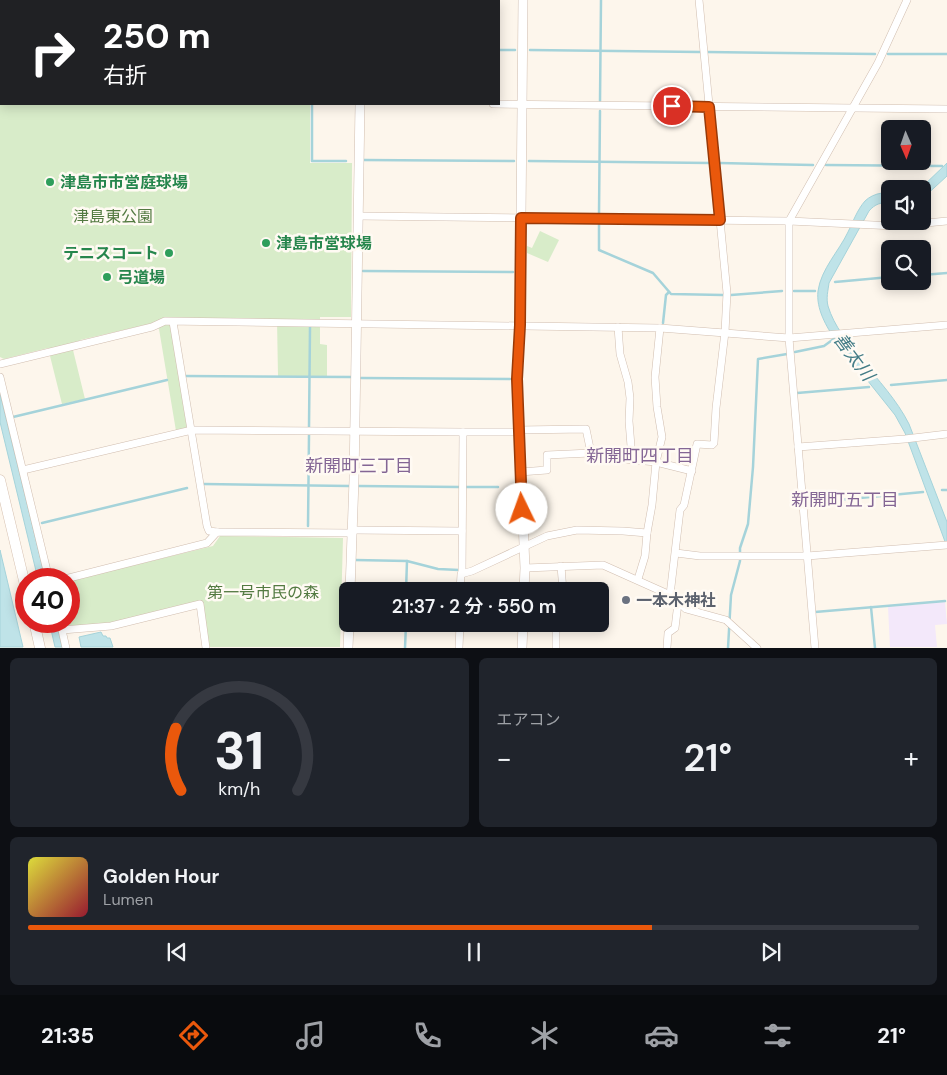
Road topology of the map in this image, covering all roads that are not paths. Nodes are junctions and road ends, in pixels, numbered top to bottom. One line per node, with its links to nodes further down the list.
1 (523, 0): 5 (street)
2 (699, 0): 7 (street)
3 (907, 0): 8 (street)
4 (500, 104): 5 (street)
5 (521, 104): 7 (street); 11 (street)
6 (360, 105): 10 (street)
7 (709, 107): 8 (street); 12 (street)
8 (852, 109): 9 (street); 13 (street)
9 (947, 109)
10 (358, 216): 11 (street); 16 (street)
11 (521, 218): 12 (street); 17 (street)
12 (720, 220): 13 (street); 21 (street)
13 (790, 221): 14 (street); 22 (street)
14 (947, 222)
15 (173, 322): 16 (street); 23 (street); 25 (street)
16 (357, 324): 17 (street); 27 (street)
17 (520, 325): 19 (street); 26 (street)
18 (947, 325): 22 (street)
19 (618, 327): 20 (street); 32 (street)
20 (660, 328): 21 (street); 33 (street)
21 (726, 332): 22 (street); 35 (street)
22 (789, 338): 30 (street)
23 (0, 364)
24 (0, 377): 34 (street)
25 (192, 430): 27 (street); 34 (street); 40 (street)
26 (518, 431): 28 (street); 31 (street); 36 (street)
27 (355, 432): 28 (street); 38 (street)
28 (463, 432): 39 (street)
29 (947, 434): 30 (street)
30 (798, 447): 45 (street)
31 (591, 453): 32 (street); 36 (street)
32 (632, 459): 33 (street)
33 (656, 462): 35 (street); 41 (street)
34 (22, 470): 48 (street)
35 (692, 471): 44 (street)
36 (520, 472): 43 (street)
37 (0, 480): 47 (main road)
38 (352, 531): 39 (street); 40 (street); 53 (street)
39 (462, 531): 50 (street)
40 (218, 532): 51 (street)
41 (647, 533): 43 (street); 52 (street)
42 (946, 545): 45 (street)
43 (524, 546): 49 (street); 50 (street)
44 (676, 553): 45 (street); 57 (street)
45 (807, 556): 75 (street)
46 (561, 566): 49 (street); 52 (street); 56 (street)
47 (21, 568)
48 (46, 568)
49 (524, 568): 55 (street)
50 (462, 574): 54 (street)
51 (80, 575)
52 (638, 580): 57 (street)
53 (350, 582)
54 (461, 582)
55 (524, 582)
56 (562, 582)
57 (670, 595): 58 (street)
58 (678, 603): 73 (street); 74 (street)
59 (80, 629): 68 (street)
60 (349, 632): 69 (street)
61 (460, 632): 70 (street)
62 (523, 632): 71 (street)
63 (556, 632): 72 (street)
64 (37, 633): 66 (main road)
65 (63, 633): 67 (street)
66 (40, 648)
67 (66, 648)
68 (206, 648)
69 (348, 648)
70 (459, 648)
71 (522, 648)
72 (556, 648)
73 (667, 648)
74 (757, 648)
75 (815, 648)

